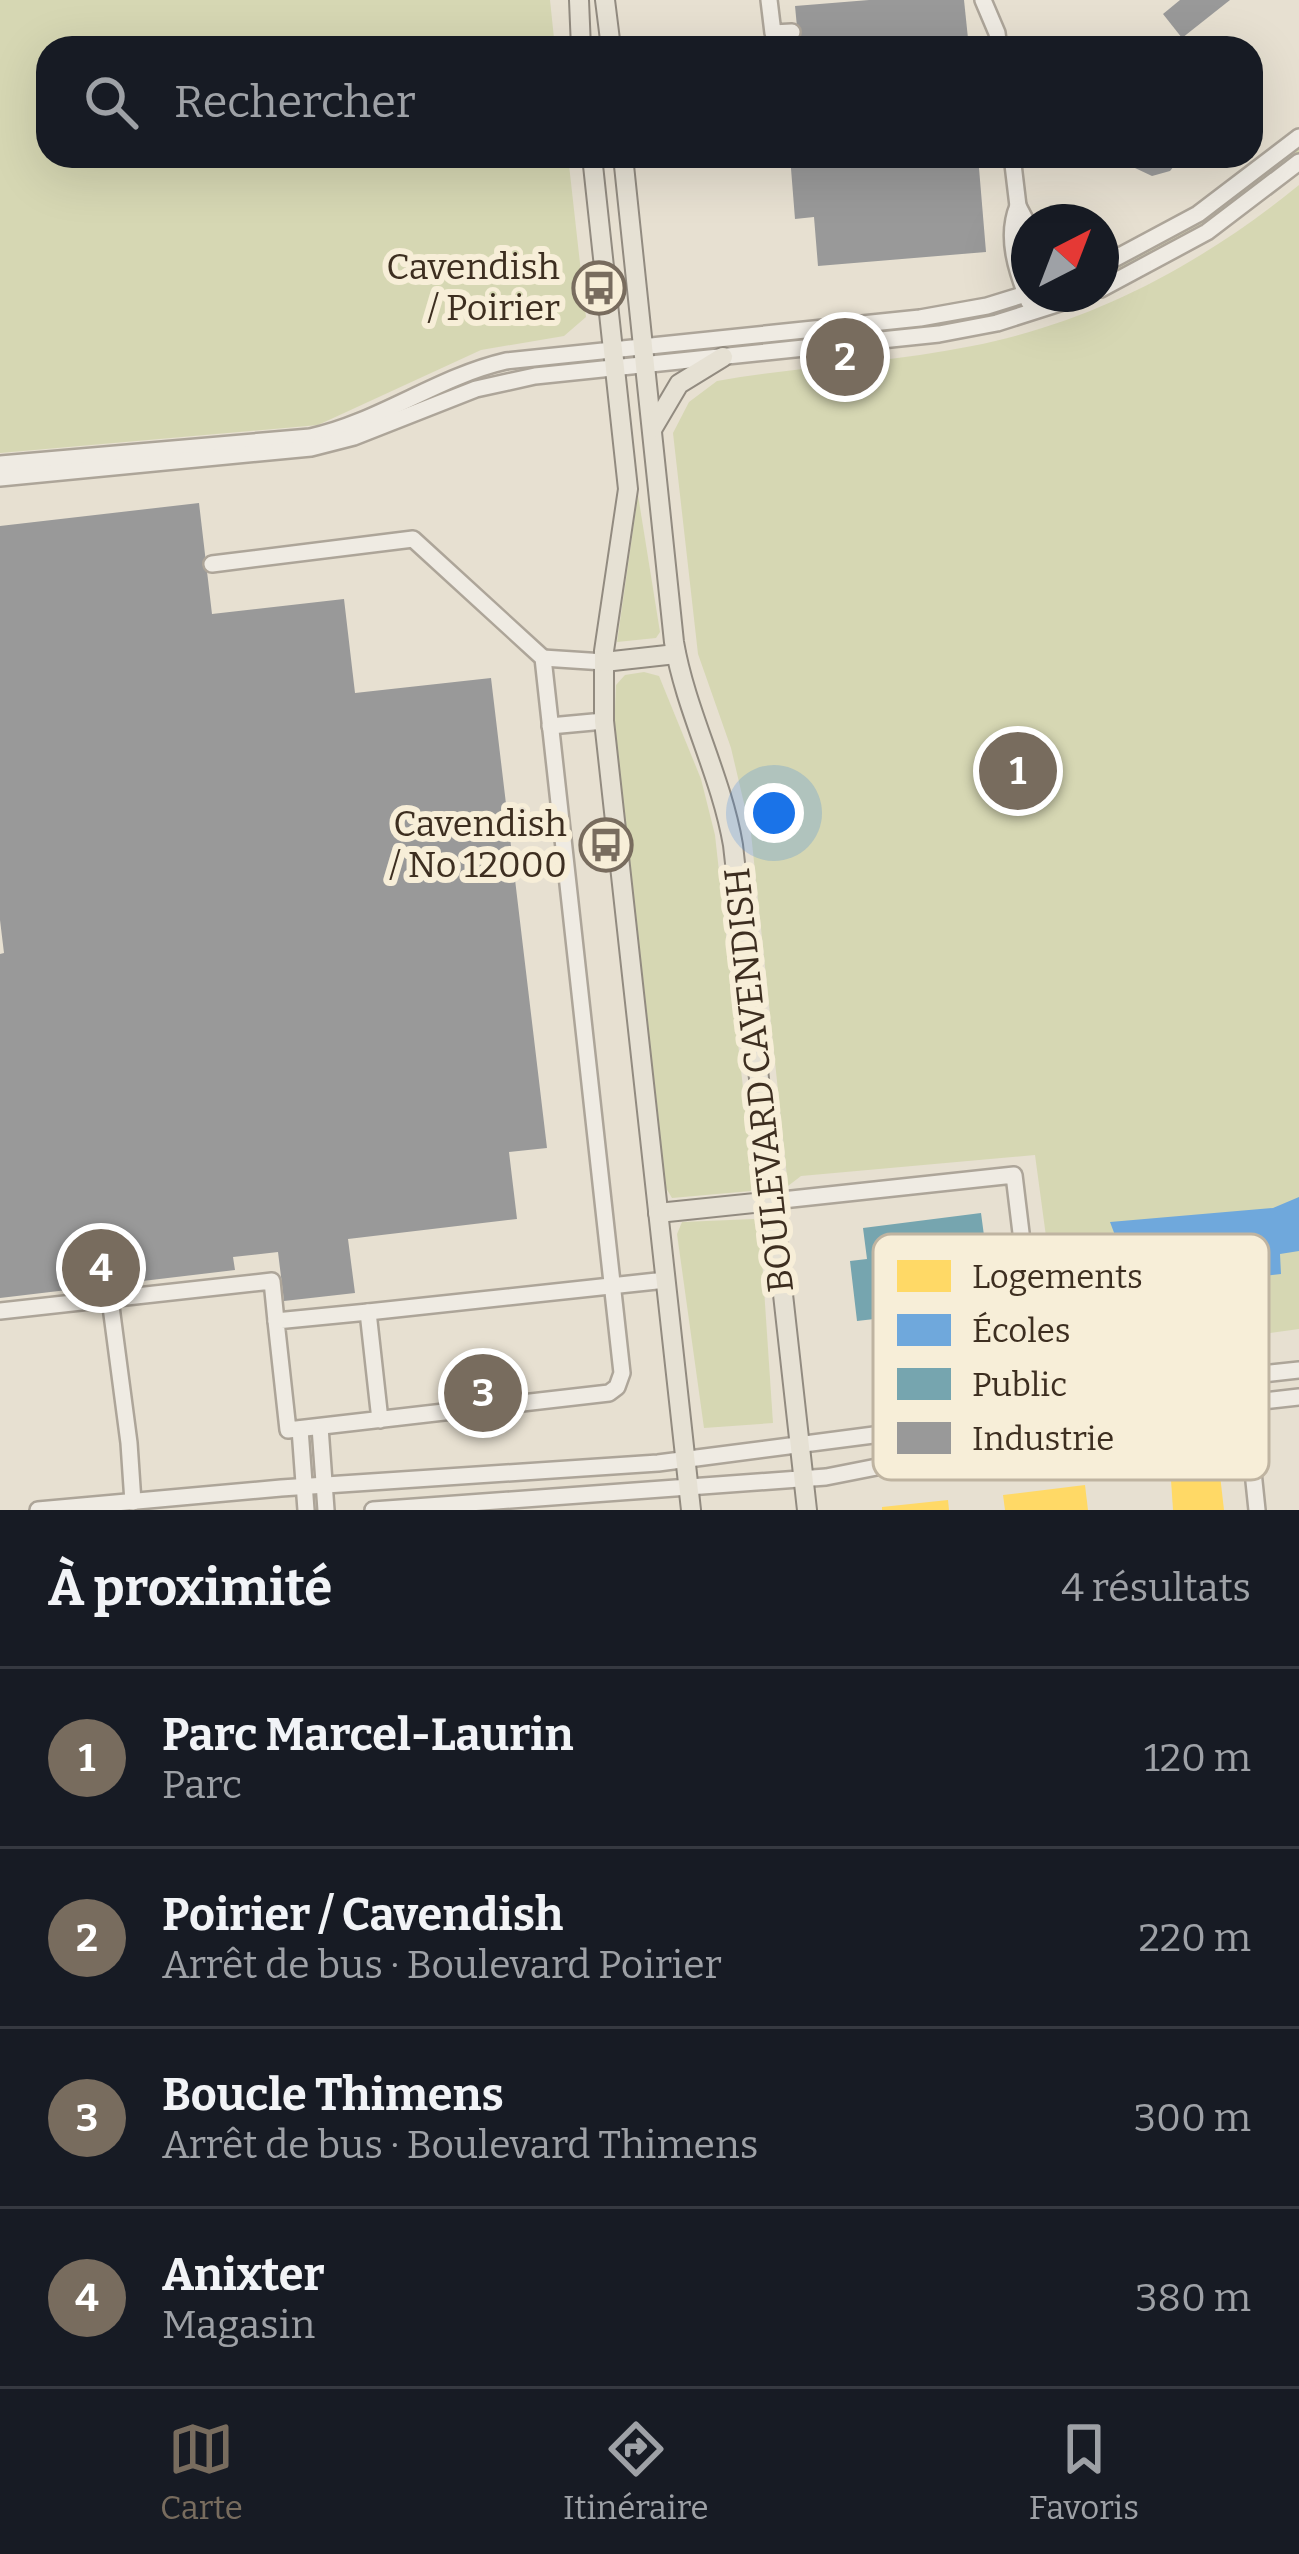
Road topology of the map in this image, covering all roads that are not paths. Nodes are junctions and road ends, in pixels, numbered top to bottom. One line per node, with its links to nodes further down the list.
1 (579, 0): 6 (main road)
2 (605, 0): 7 (main road)
3 (769, 0): 5 (street)
4 (983, 0): 8 (street)
5 (792, 32)
6 (581, 36)
7 (610, 36)
8 (998, 36)
9 (1299, 137): 11 (street)
10 (1299, 162): 18 (street)
11 (1263, 164)
12 (593, 168): 22 (main road)
13 (623, 168): 21 (main road, BOULEVARD CAVENDISH)
14 (1013, 168): 16 (street)
15 (1258, 168): 17 (street)
16 (1018, 204)
17 (1119, 256)
18 (1119, 279)
19 (1011, 299): 21 (street)
20 (1034, 313): 23 (street)
21 (644, 354): 22 (street); 23 (street); 24 (main road, BOULEVARD CAVENDISH)
22 (616, 357): 25 (street); 26 (street); 30 (main road)
23 (723, 357): 24 (main road)
24 (652, 430): 28 (main road, BOULEVARD CAVENDISH)
25 (0, 464)
26 (0, 478)
27 (212, 564): 29 (street)
28 (676, 653): 30 (main road); 33 (main road, BOULEVARD CAVENDISH)
29 (543, 658): 30 (street); 32 (street)
30 (604, 662): 31 (main road)
31 (604, 721): 32 (street); 34 (main road)
32 (550, 726): 37 (street)
33 (773, 1201): 34 (main road); 35 (street); 50 (main road, BOULEVARD CAVENDISH)
34 (658, 1214): 36 (main road)
35 (1021, 1234)
36 (666, 1280): 37 (street); 51 (main road)
37 (611, 1285): 40 (street); 46 (street)
38 (110, 1299): 39 (street); 41 (street); 58 (street)
39 (0, 1311)
40 (368, 1312): 41 (street); 46 (street)
41 (276, 1321): 48 (street)
42 (1299, 1370): 43 (street)
43 (1269, 1373)
44 (1299, 1397): 45 (street)
45 (1269, 1400)
46 (380, 1420): 47 (street)
47 (320, 1427): 48 (street); 55 (street)
48 (300, 1429): 56 (street)
49 (873, 1435): 50 (street)
50 (800, 1445): 51 (street); 53 (main road, BOULEVARD CAVENDISH)
51 (685, 1458): 55 (street); 57 (main road)
52 (873, 1468): 53 (street)
53 (803, 1478): 57 (street); 63 (main road, BOULEVARD CAVENDISH)
54 (1254, 1480): 64 (street)
55 (325, 1487): 56 (street); 61 (street)
56 (304, 1489): 58 (street); 60 (street)
57 (690, 1500): 62 (street)
58 (133, 1502): 59 (street)
59 (38, 1510)
60 (306, 1510)
61 (326, 1510)
62 (373, 1510)
63 (807, 1510)
64 (1257, 1510)

